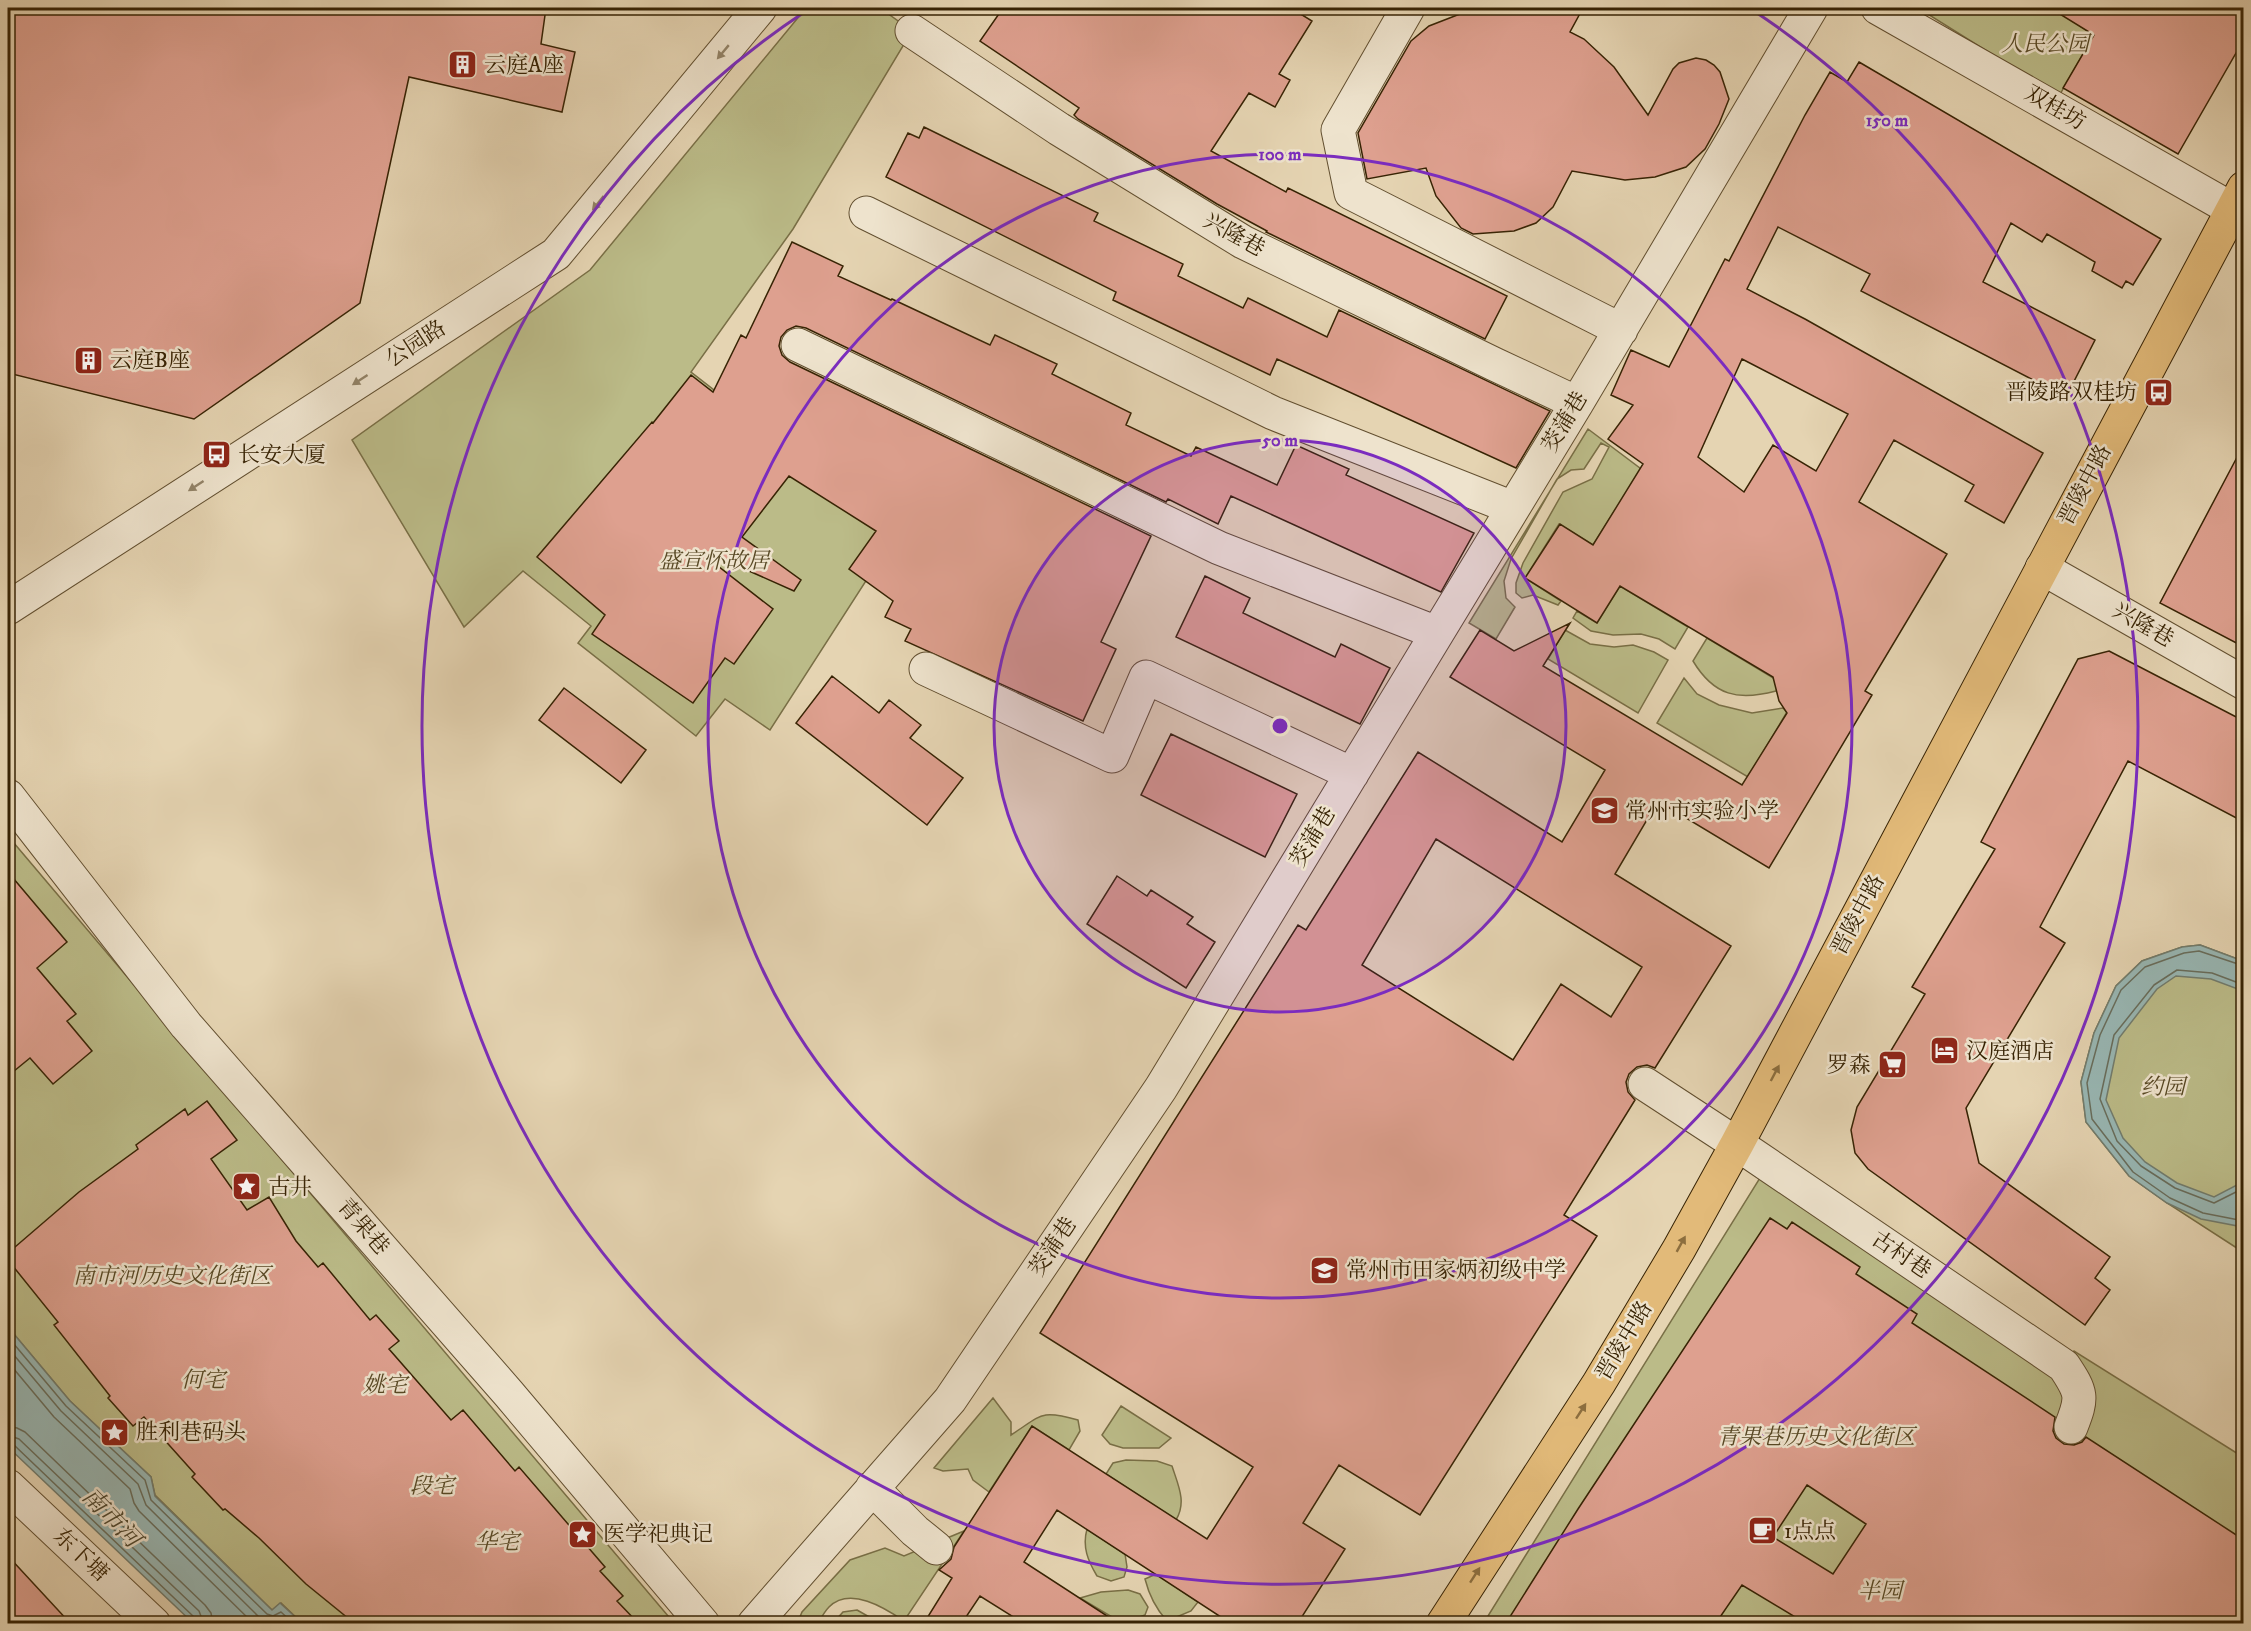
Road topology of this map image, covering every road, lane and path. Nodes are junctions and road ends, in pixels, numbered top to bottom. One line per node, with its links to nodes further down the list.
1 (760, 8): 13 (street, 公园路, one-way to 13)
2 (1408, 8): 8 (street)
3 (1811, 8): 8 (street, 茭蒲巷)
4 (1878, 8): 6 (street, 双桂坊)
5 (912, 31): 10 (street, 兴隆巷)
6 (2240, 204): 12 (main road, 晋陵中路)
7 (866, 213): 11 (street)
8 (1621, 330): 10 (street, 茭蒲巷)
9 (798, 345): 14 (street)
10 (1577, 403): 11 (street, 茭蒲巷)
11 (1513, 508): 14 (street, 茭蒲巷)
12 (2042, 568): 16 (street, 兴隆巷); 20 (main road, 晋陵中路, one-way to 12)
13 (8, 608)
14 (1437, 633): 17 (street, 茭蒲巷)
15 (926, 669): 17 (street)
16 (2244, 683)
17 (1352, 774): 23 (street, 茭蒲巷)
18 (8, 796): 26 (street, 青果巷)
19 (1645, 1084): 20 (street, 古村巷)
20 (1737, 1144): 21 (street, 古村巷); 28 (main road, 晋陵中路, one-way to 20)
21 (2071, 1427)
22 (8, 1486): 25 (street, 东下塘)
23 (872, 1488): 24 (street); 27 (street, 茭蒲巷)
24 (936, 1548)
25 (154, 1623)
26 (703, 1623)
27 (754, 1623)
28 (1443, 1623)

